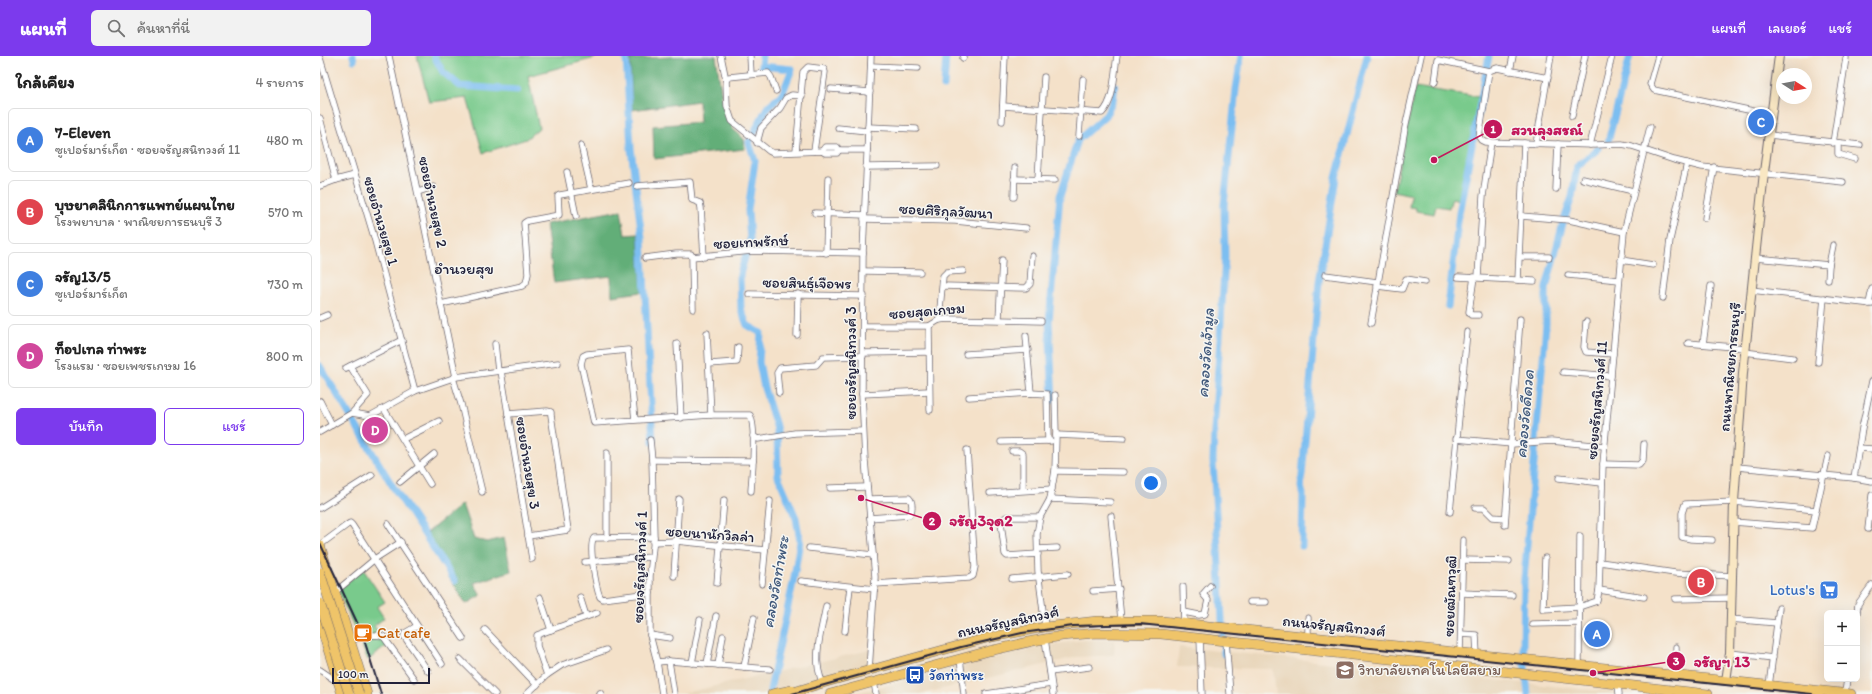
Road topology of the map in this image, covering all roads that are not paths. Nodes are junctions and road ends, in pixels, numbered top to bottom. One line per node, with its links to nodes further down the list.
1 (389, 56): 79 (street, ซอยอำนวยสุข 2)
2 (721, 56): 23 (street)
3 (750, 56): 20 (street)
4 (871, 56): 16 (street, ซอยจรัญสนิทวงศ์ 3)
5 (1005, 56): 30 (street)
6 (1117, 56): 32 (street)
7 (1421, 56): 116 (street)
8 (1513, 56): 19 (street)
9 (1551, 56): 22 (street)
10 (1585, 56): 34 (street)
11 (1612, 56): 50 (street)
12 (1658, 56): 33 (street)
13 (1779, 56): 33 (main road, ถนนพาณิชยการธนบุรี)
14 (320, 58): 64 (street, ซอยอำนวยสุข 1)
15 (1846, 58): 45 (street)
16 (871, 66): 17 (street); 28 (street, ซอยจรัญสนิทวงศ์ 3)
17 (918, 68)
18 (1487, 70): 19 (street); 25 (street); 44 (street)
19 (1510, 71): 22 (street)
20 (751, 74): 23 (street); 27 (street)
21 (1044, 77): 31 (street)
22 (1548, 78): 48 (street)
23 (726, 80): 43 (street)
24 (1083, 80): 32 (street)
25 (1434, 82)
26 (830, 89): 28 (street)
27 (776, 91)
28 (870, 92): 39 (street, ซอยจรัญสนิทวงศ์ 3)
29 (802, 96): 43 (street); 54 (street); 55 (street)
30 (1003, 106): 31 (street); 36 (street)
31 (1042, 109): 32 (street); 69 (street)
32 (1080, 112): 42 (street)
33 (1772, 115): 41 (main road, ถนนพาณิชยการธนบุรี)
34 (1572, 116)
35 (320, 118): 68 (street)
36 (1002, 121)
37 (1650, 127): 53 (street, ซอยจรัญสนิทวงศ์ 11)
38 (838, 128): 39 (street)
39 (867, 129): 40 (street); 52 (street, ซอยจรัญสนิทวงศ์ 3)
40 (916, 129)
41 (1769, 135): 45 (street); 63 (main road, ถนนพาณิชยการธนบุรี)
42 (1079, 136)
43 (756, 142): 54 (street)
44 (1491, 142): 47 (street); 110 (street)
45 (1836, 143): 51 (street); 56 (street)
46 (581, 144): 76 (street)
47 (1524, 144): 48 (street); 85 (street)
48 (1536, 144): 49 (street)
49 (1558, 144): 50 (street); 77 (street)
50 (1590, 145): 53 (street)
51 (1860, 145)
52 (867, 150): 55 (street); 59 (street, ซอยจรัญสนิทวงศ์ 3)
53 (1644, 150): 57 (street); 78 (street, ซอยจรัญสนิทวงศ์ 11)
54 (796, 151): 55 (street)
55 (814, 151)
56 (1855, 159)
57 (1687, 164): 60 (street); 125 (street)
58 (937, 166): 59 (street)
59 (866, 167): 86 (street, ซอยจรัญสนิทวงศ์ 3)
60 (1714, 167): 63 (street); 87 (street)
61 (1015, 168): 66 (street)
62 (567, 172): 80 (street)
63 (1764, 172): 71 (street); 99 (main road, ถนนพาณิชยการธนบุรี)
64 (355, 175): 68 (street); 145 (street, ซอยอำนวยสุข 1)
65 (828, 178): 83 (street)
66 (1014, 179): 69 (street); 81 (street)
67 (1583, 179): 78 (street)
68 (336, 180): 73 (street)
69 (1038, 180): 70 (street)
70 (1055, 180)
71 (1843, 182)
72 (629, 183): 76 (street)
73 (320, 186)
74 (637, 186): 95 (street)
75 (433, 187): 79 (street)
76 (591, 189): 80 (street)
77 (1556, 189)
78 (1633, 191): 89 (street, ซอยจรัญสนิทวงศ์ 11)
79 (418, 192): 127 (street, ซอยอำนวยสุข 2)
80 (571, 193): 84 (street); 127 (street)
81 (1014, 196)
82 (814, 213): 83 (street, ซอยศิริกุลวัฒนา)
83 (827, 214): 86 (street, ซอยศิริกุลวัฒนา); 91 (street)
84 (576, 216)
85 (1521, 216): 89 (street); 96 (street)
86 (864, 217): 88 (street, ซอยศิริกุลวัฒนา); 92 (street, ซอยจรัญสนิทวงศ์ 3)
87 (1705, 218)
88 (1026, 228)
89 (1624, 232): 101 (street, ซอยจรัญสนิทวงศ์ 11)
90 (1833, 245): 103 (street)
91 (826, 252): 92 (street, ซอยเทพรักษ์); 95 (street, ซอยเทพรักษ์)
92 (863, 253): 104 (street, ซอยจรัญสนิทวงศ์ 3)
93 (1032, 256): 119 (street)
94 (692, 257): 95 (street, ซอยเทพรักษ์); 98 (street); 129 (street, ซอยเทพรักษ์)
95 (704, 257)
96 (1520, 257): 97 (street); 111 (street)
97 (1549, 257)
98 (645, 258)
99 (1755, 258): 103 (street); 121 (main road, ถนนพาณิชยการธนบุรี)
100 (1002, 260): 119 (street)
101 (1621, 260): 102 (street); 112 (street, ซอยจรัญสนิทวงศ์ 11)
102 (1653, 265)
103 (1829, 265): 113 (street)
104 (864, 271): 106 (street); 124 (street, ซอยจรัญสนิทวงศ์ 3)
105 (963, 271): 117 (street)
106 (920, 272)
107 (1325, 275): 116 (street)
108 (1568, 275): 112 (street)
109 (1458, 277): 110 (street)
110 (1476, 277): 111 (street); 131 (street)
111 (1518, 280): 114 (street)
112 (1619, 280): 156 (street, ซอยจรัญสนิทวงศ์ 11)
113 (1828, 280)
114 (1534, 281)
115 (1425, 282): 116 (street)
116 (1377, 284): 138 (street)
117 (943, 286): 119 (street); 135 (street)
118 (1711, 286): 149 (street)
119 (1000, 288): 133 (street)
120 (1872, 289): 128 (street)
121 (1751, 290): 126 (street); 152 (main road, ถนนพาณิชยการธนบุรี)
122 (749, 294): 123 (street, ซอยสินธุ์เจือพร)
123 (798, 294): 124 (street, ซอยสินธุ์เจือพร); 143 (street)
124 (864, 296): 139 (street, ซอยจรัญสนิทวงศ์ 3)
125 (1663, 298)
126 (1824, 298): 128 (street); 159 (street)
127 (441, 304): 164 (street, ซอยอำนวยสุข 2)
128 (1871, 304)
129 (693, 309)
130 (327, 315): 132 (street)
131 (1479, 315)
132 (320, 318)
133 (999, 319): 135 (street, ซอยสุดเกษม); 136 (street, ซอยสุดเกษม)
134 (1520, 319): 193 (street)
135 (939, 320): 140 (street, ซอยสุดเกษม)
136 (1041, 321)
137 (1586, 322): 156 (street)
138 (1371, 323)
139 (864, 326): 140 (street, ซอยสุดเกษม); 154 (street, ซอยจรัญสนิทวงศ์ 3)
140 (929, 326): 153 (street)
141 (1467, 332): 189 (street)
142 (707, 333): 160 (street)
143 (797, 335)
144 (1026, 336): 151 (street)
145 (402, 340): 167 (street, ซอยอำนวยสุข 1); 176 (street)
146 (1688, 343): 149 (street)
147 (495, 344): 161 (street, ซอยอำนวยสุข 3)
148 (677, 344): 179 (street)
149 (1703, 344): 152 (street)
150 (738, 347): 160 (street)
151 (1028, 350): 155 (street); 169 (street)
152 (1745, 350): 157 (street); 207 (main road, ถนนพาณิชยการธนบุรี)
153 (929, 352): 154 (street); 166 (street)
154 (863, 354): 168 (street); 170 (street, ซอยจรัญสนิทวงศ์ 3)
155 (966, 354)
156 (1613, 354): 163 (street, ซอยจรัญสนิทวงศ์ 11)
157 (1793, 358)
158 (558, 362): 161 (street)
159 (1818, 362)
160 (708, 364): 178 (street)
161 (500, 371): 164 (street); 177 (street, ซอยอำนวยสุข 3)
162 (1563, 372): 163 (street)
163 (1611, 376): 195 (street, ซอยจรัญสนิทวงศ์ 11)
164 (454, 378): 167 (street); 223 (street, ซอยอำนวยสุข 2)
165 (1872, 381): 196 (street)
166 (929, 391): 170 (street); 175 (street)
167 (415, 392): 174 (street)
168 (779, 393)
169 (1031, 393): 172 (street); 191 (street)
170 (862, 394): 184 (street, ซอยจรัญสนิทวงศ์ 3)
171 (1055, 395): 186 (street)
172 (969, 397)
173 (320, 401): 182 (street)
174 (384, 410): 176 (street); 188 (street)
175 (930, 410)
176 (351, 414): 182 (street)
177 (508, 414): 245 (street, ซอยอำนวยสุข 3); 245 (street)
178 (711, 415): 179 (street); 185 (street)
179 (681, 418): 180 (street)
180 (635, 420): 180 (street)
181 (439, 421): 188 (street)
182 (332, 424): 183 (street)
183 (320, 432)
184 (863, 432): 185 (street); 218 (street, ซอยจรัญสนิทวงศ์ 3)
185 (753, 436): 204 (street)
186 (1056, 438): 187 (street); 191 (street); 208 (street)
187 (1124, 438)
188 (403, 439): 206 (street)
189 (1456, 439): 193 (street); 236 (street)
190 (650, 440): 203 (street, ซอยจรัญสนิทวงศ์ 1)
191 (1048, 441): 192 (street)
192 (1001, 442)
193 (1512, 444): 195 (street); 240 (street)
194 (1644, 444): 205 (street)
195 (1604, 446): 205 (street, ซอยจรัญสนิทวงศ์ 11)
196 (1859, 448): 197 (street); 213 (street)
197 (1872, 449)
198 (967, 450): 281 (street)
199 (1012, 451): 220 (street)
200 (607, 453): 247 (street)
201 (434, 454): 206 (street)
202 (1828, 456): 211 (street)
203 (652, 460): 204 (street); 248 (street, ซอยจรัญสนิทวงศ์ 1)
204 (754, 461): 222 (street)
205 (1603, 464): 216 (street, ซอยจรัญสนิทวงศ์ 11)
206 (419, 466): 215 (street); 217 (street)
207 (1737, 467): 211 (street); 232 (main road, ถนนพาณิชยการธนบุรี)
208 (1055, 471): 209 (street); 221 (street)
209 (1123, 472)
210 (372, 475): 233 (street)
211 (1825, 475): 213 (street); 235 (street)
212 (1559, 478): 216 (street)
213 (1854, 478): 214 (street)
214 (1872, 481)
215 (400, 482)
216 (1602, 483): 268 (street, ซอยจรัญสนิทวงศ์ 11)
217 (430, 484)
218 (867, 487): 219 (street); 228 (street, ซอยจรัญสนิทวงศ์ 3)
219 (830, 488)
220 (1023, 489): 221 (street); 224 (street)
221 (1052, 489): 229 (street)
222 (751, 491)
223 (482, 492)
224 (990, 492)
225 (1872, 496): 244 (street)
226 (679, 499): 251 (street)
227 (724, 500): 254 (street)
228 (869, 500): 239 (street, ซอยจรัญสนิทวงศ์ 3); 239 (street)
229 (1050, 500): 231 (street); 238 (street)
230 (770, 501): 257 (street)
231 (1110, 502)
232 (1734, 502): 235 (street); 241 (main road, ถนนพาณิชยการธนบุรี); 250 (street)
233 (320, 508)
234 (1475, 508): 240 (street)
235 (1816, 510): 241 (street)
236 (1450, 512)
237 (1111, 516): 283 (street)
238 (1040, 517): 258 (street); 258 (street)
239 (870, 518): 259 (street, ซอยจรัญสนิทวงศ์ 3)
240 (1506, 518): 243 (street)
241 (1733, 522): 273 (main road, ถนนพาณิชยการธนบุรี)
242 (388, 524): 252 (street)
243 (1505, 525)
244 (1868, 529)
245 (528, 536): 263 (street, ซอยอำนวยสุข 3)
246 (1580, 536): 299 (street)
247 (607, 538): 248 (street, ซอยนานักวิลล่า); 265 (street)
248 (653, 539): 251 (street, ซอยนานักวิลล่า); 260 (street, ซอยจรัญสนิทวงศ์ 1)
249 (1463, 540): 264 (street, ซอยฒัณฑวุฒิ)
250 (1712, 540)
251 (676, 541): 254 (street, ซอยนานักวิลล่า); 271 (street)
252 (401, 542): 262 (street); 326 (street)
253 (320, 545): 262 (street); 286 (main road)
254 (720, 545): 257 (street, ซอยนานักวิลล่า); 276 (street)
255 (809, 548): 259 (street)
256 (1057, 548): 258 (street)
257 (765, 550): 277 (street)
258 (1038, 551): 272 (street)
259 (873, 554): 281 (street, ซอยจรัญสนิทวงศ์ 3)
260 (651, 557): 265 (street); 287 (street, ซอยจรัญสนิทวงศ์ 1)
261 (1545, 558): 299 (street)
262 (374, 559): 286 (street); 316 (street)
263 (532, 559)
264 (1463, 560): 266 (street); 288 (street, ซอยฒัณฑวุฒิ)
265 (592, 561): 267 (street); 287 (street)
266 (1509, 561)
267 (585, 562)
268 (1600, 562): 273 (street); 284 (street, ซอยจรัญสนิทวงศ์ 11)
269 (320, 572): 371 (main road, bridge)
270 (1068, 574): 272 (street)
271 (674, 576)
272 (1039, 576): 274 (street); 317 (street)
273 (1732, 576): 293 (main road, ถนนพาณิชยการธนบุรี)
274 (1012, 579)
275 (801, 581): 280 (street)
276 (717, 583)
277 (762, 584)
278 (1872, 585): 301 (street)
279 (1210, 586): 302 (street)
280 (850, 587): 281 (street); 320 (street)
281 (875, 587): 354 (street, ซอยจรัญสนิทวงศ์ 3)
282 (1183, 587): 302 (street)
283 (1119, 588): 285 (street); 309 (street)
284 (1599, 590): 292 (street); 299 (street)
285 (1093, 591)
286 (335, 592): 332 (main road)
287 (650, 593): 323 (street, ซอยจรัญสนิทวงศ์ 1)
288 (1462, 593): 289 (street); 322 (street, ซอยฒัณฑวุฒิ)
289 (1512, 595)
290 (540, 597): 319 (street)
291 (580, 597): 304 (street)
292 (1644, 597)
293 (1732, 598): 294 (street); 310 (main road, ถนนพาณิชยการธนบุรี)
294 (1675, 599)
295 (1250, 602): 296 (street)
296 (1266, 602)
297 (320, 603): 370 (main road, bridge)
298 (826, 606): 363 (street)
299 (1579, 607): 311 (street)
300 (1779, 608): 312 (street)
301 (1857, 610)
302 (1184, 612): 314 (street)
303 (597, 613): 304 (street)
304 (586, 616): 319 (street)
305 (716, 616): 347 (street)
306 (754, 618): 350 (street)
307 (1308, 618): 325 (street)
308 (700, 620): 345 (street)
309 (1121, 620): 314 (main road, ถนนจรัญสนิทวงศ์); 317 (main road, ถนนจรัญสนิทวงศ์); 321 (main road)
310 (1730, 620): 312 (street); 337 (main road, ถนนพาณิชยการธนบุรี)
311 (1579, 622): 315 (street); 349 (street)
312 (1777, 623): 341 (street)
313 (320, 624): 338 (main road)
314 (1184, 624): 325 (main road, ถนนจรัญสนิทวงศ์)
315 (1532, 624)
316 (417, 626): 346 (street); 355 (street)
317 (1045, 627): 354 (main road, ถนนจรัญสนิทวงศ์)
318 (485, 630): 367 (street)
319 (551, 630): 357 (street)
320 (845, 631)
321 (1122, 633): 328 (main road, ถนนจรัญสนิทวงศ์); 330 (main road, ถนนจรัญสนิทวงศ์)
322 (1461, 634): 336 (street, ซอยฒัณฑวุฒิ); 339 (street)
323 (650, 635): 327 (street); 344 (street, ซอยจรัญสนิทวงศ์ 1)
324 (724, 636): 348 (street)
325 (1308, 637): 329 (main road, ถนนจรัญสนิทวงศ์)
326 (462, 638)
327 (670, 638)
328 (1200, 638): 331 (main road, ถนนจรัญสนิทวงศ์); 384 (street)
329 (1320, 638): 335 (main road); 336 (main road, ถนนจรัญสนิทวงศ์)
330 (1045, 639): 340 (main road, ถนนจรัญสนิทวงศ์); 356 (street)
331 (1224, 641): 335 (main road, ถนนจรัญสนิทวงศ์); 385 (street)
332 (351, 644): 338 (main road); 359 (street); 372 (main road)
333 (1676, 647): 358 (street)
334 (606, 650): 357 (street)
335 (1319, 651): 366 (main road, ถนนจรัญสนิทวงศ์)
336 (1460, 653): 339 (main road, ถนนจรัญสนิทวงศ์)
337 (1730, 653): 341 (street); 361 (main road, ถนนพาณิชยการธนบุรี)
338 (330, 655): 364 (main road)
339 (1477, 655): 349 (main road, ถนนจรัญสนิทวงศ์)
340 (960, 658): 360 (main road, ถนนจรัญสนิทวงศ์); 381 (street)
341 (1773, 658): 368 (street)
342 (460, 659): 373 (street)
343 (669, 661): 344 (street); 345 (street); 376 (street)
344 (657, 662): 375 (street, ซอยจรัญสนิทวงศ์ 1)
345 (692, 663): 347 (street)
346 (442, 664)
347 (707, 664): 348 (street)
348 (718, 665): 350 (street)
349 (1579, 666): 358 (main road, ถนนจรัญสนิทวงศ์)
350 (744, 667): 352 (street)
351 (1088, 667): 356 (street)
352 (770, 669)
353 (320, 670): 364 (street)
354 (869, 670): 363 (main road, ถนนจรัญสนิทวงศ์)
355 (428, 671)
356 (1050, 672): 365 (street)
357 (547, 675): 367 (street)
358 (1676, 675): 361 (main road, ถนนจรัญสนิทวงศ์)
359 (414, 679)
360 (874, 680): 379 (main road, ถนนจรัญสนิทวงศ์); 380 (street)
361 (1726, 681): 368 (main road, ถนนจรัญสนิทวงศ์)
362 (1847, 682): 388 (street)
363 (821, 683): 377 (main road, ถนนจรัญสนิทวงศ์); 378 (main road, ถนนจรัญสนิทวงศ์)
364 (339, 684): 369 (main road)
365 (1051, 684): 382 (street); 383 (street)
366 (1618, 684): 386 (street); 387 (main road, ถนนจรัญสนิทวงศ์)
367 (537, 685): 374 (street)
368 (1769, 686): 388 (main road, ถนนจรัญสนิทวงศ์)
369 (342, 694)
370 (349, 694)
371 (359, 694)
372 (367, 694)
373 (495, 694)
374 (527, 694)
375 (662, 694)
376 (674, 694)
377 (772, 694)
378 (788, 694)
379 (830, 694)
380 (876, 694)
381 (964, 694)
382 (986, 694)
383 (1053, 694)
384 (1202, 694)
385 (1230, 694)
386 (1619, 694)
387 (1708, 694)
388 (1848, 694)

